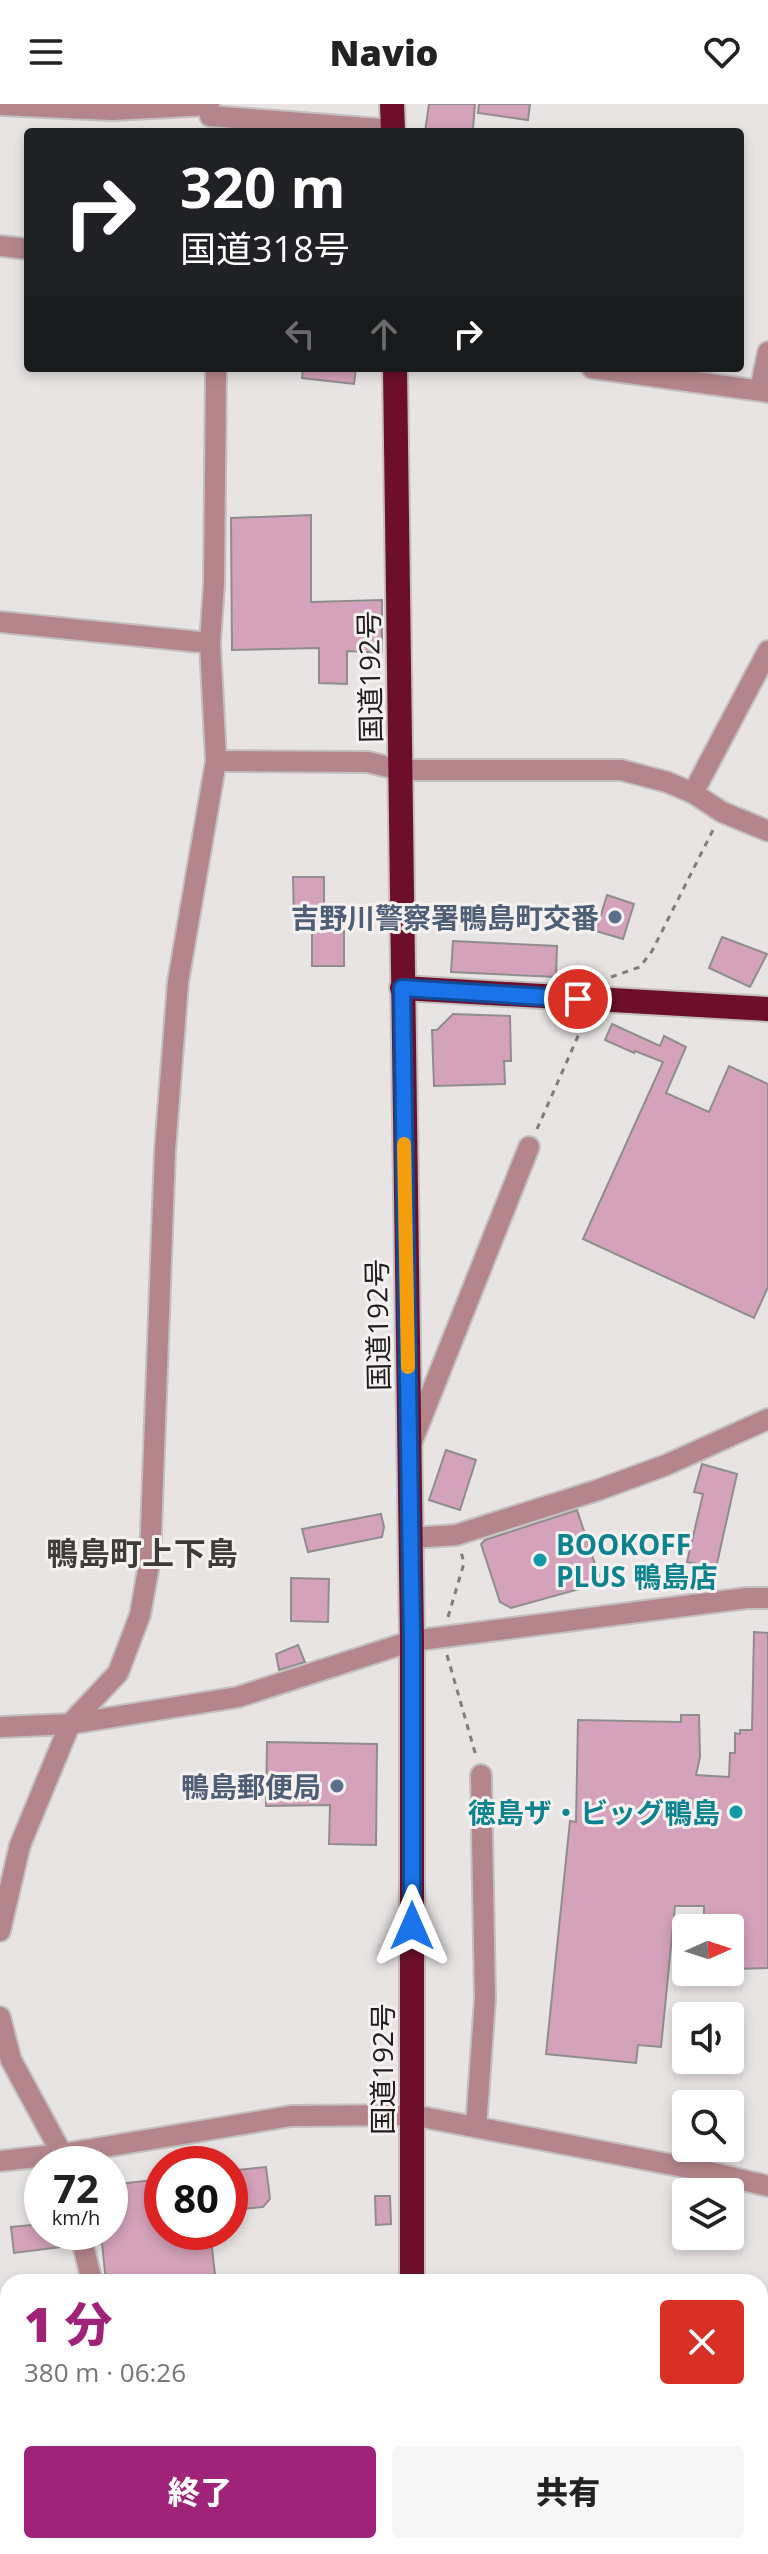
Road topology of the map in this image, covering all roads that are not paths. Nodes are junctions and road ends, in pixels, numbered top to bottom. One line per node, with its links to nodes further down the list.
1 (392, 104): 5 (highway)
2 (0, 105): 3 (street)
3 (210, 114): 4 (street)
4 (361, 128)
5 (393, 128)
6 (0, 246): 7 (street)
7 (24, 249)
8 (768, 352): 12 (street)
9 (216, 372): 14 (street)
10 (395, 372): 17 (highway, 国道192号)
11 (622, 372): 12 (street)
12 (764, 391)
13 (0, 622): 14 (street)
14 (210, 643): 16 (street)
15 (768, 651): 18 (street)
16 (216, 761): 17 (street); 28 (street)
17 (400, 770): 18 (street); 20 (highway, 国道192号)
18 (693, 793): 19 (street)
19 (768, 831)
20 (402, 988): 21 (highway); 24 (highway, 国道192号)
21 (768, 1009)
22 (529, 1147): 24 (street)
23 (768, 1419): 25 (street)
24 (409, 1450): 25 (highway, 国道192号)
25 (410, 1538): 27 (highway, 国道192号)
26 (768, 1598): 27 (street)
27 (412, 1641): 28 (street); 33 (highway, 国道192号)
28 (70, 1724): 29 (street); 31 (street)
29 (0, 1727)
30 (481, 1775): 34 (street)
31 (0, 1931)
32 (0, 2017): 35 (street)
33 (412, 2115): 34 (street); 36 (street); 42 (highway, 国道192号)
34 (476, 2127): 39 (street)
35 (56, 2146)
36 (128, 2147)
37 (24, 2160): 38 (street)
38 (0, 2161)
39 (768, 2186)
40 (84, 2250): 41 (street)
41 (90, 2274)
42 (412, 2274)

